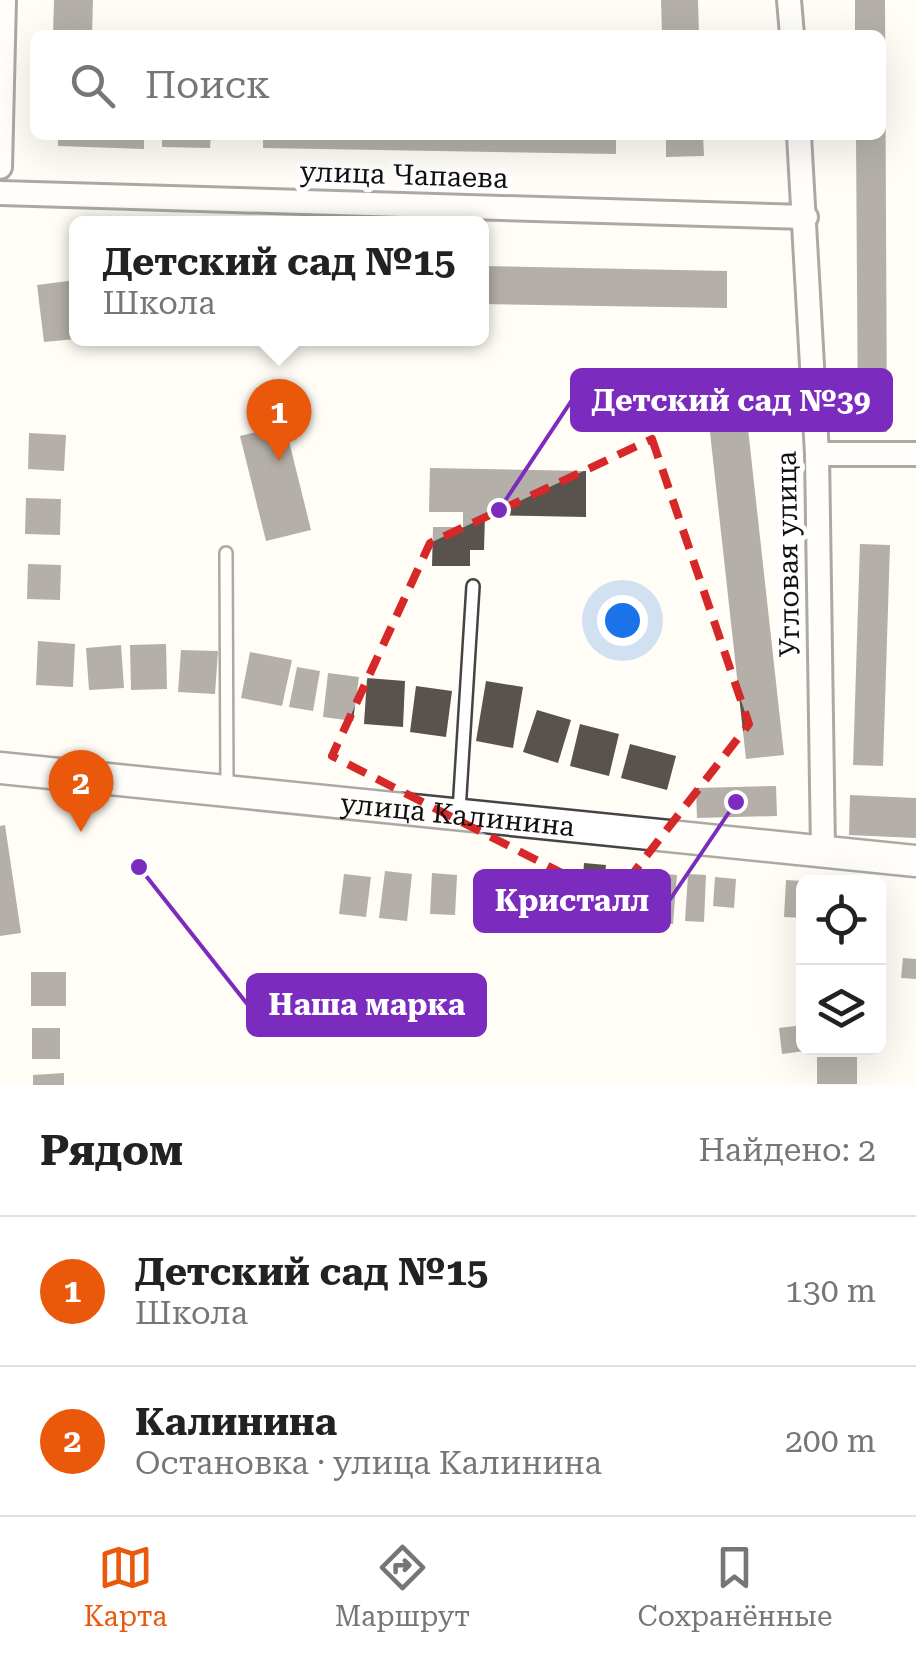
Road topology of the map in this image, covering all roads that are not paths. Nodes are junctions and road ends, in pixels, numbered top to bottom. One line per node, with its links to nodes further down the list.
1 (4, 0): 5 (street)
2 (789, 0): 3 (street)
3 (792, 30)
4 (800, 140): 7 (street, Угловая улица)
5 (0, 167)
6 (0, 193): 7 (street, улица Чапаева)
7 (806, 217): 8 (street, Угловая улица)
8 (817, 454): 9 (street); 15 (street, Угловая улица)
9 (916, 454)
10 (226, 553): 13 (lane)
11 (473, 586): 14 (lane)
12 (0, 768): 13 (street, улица Калинина)
13 (226, 791): 14 (street, улица Калинина)
14 (459, 815): 15 (street, улица Калинина)
15 (823, 852): 16 (street, улица Калинина)
16 (916, 862)

